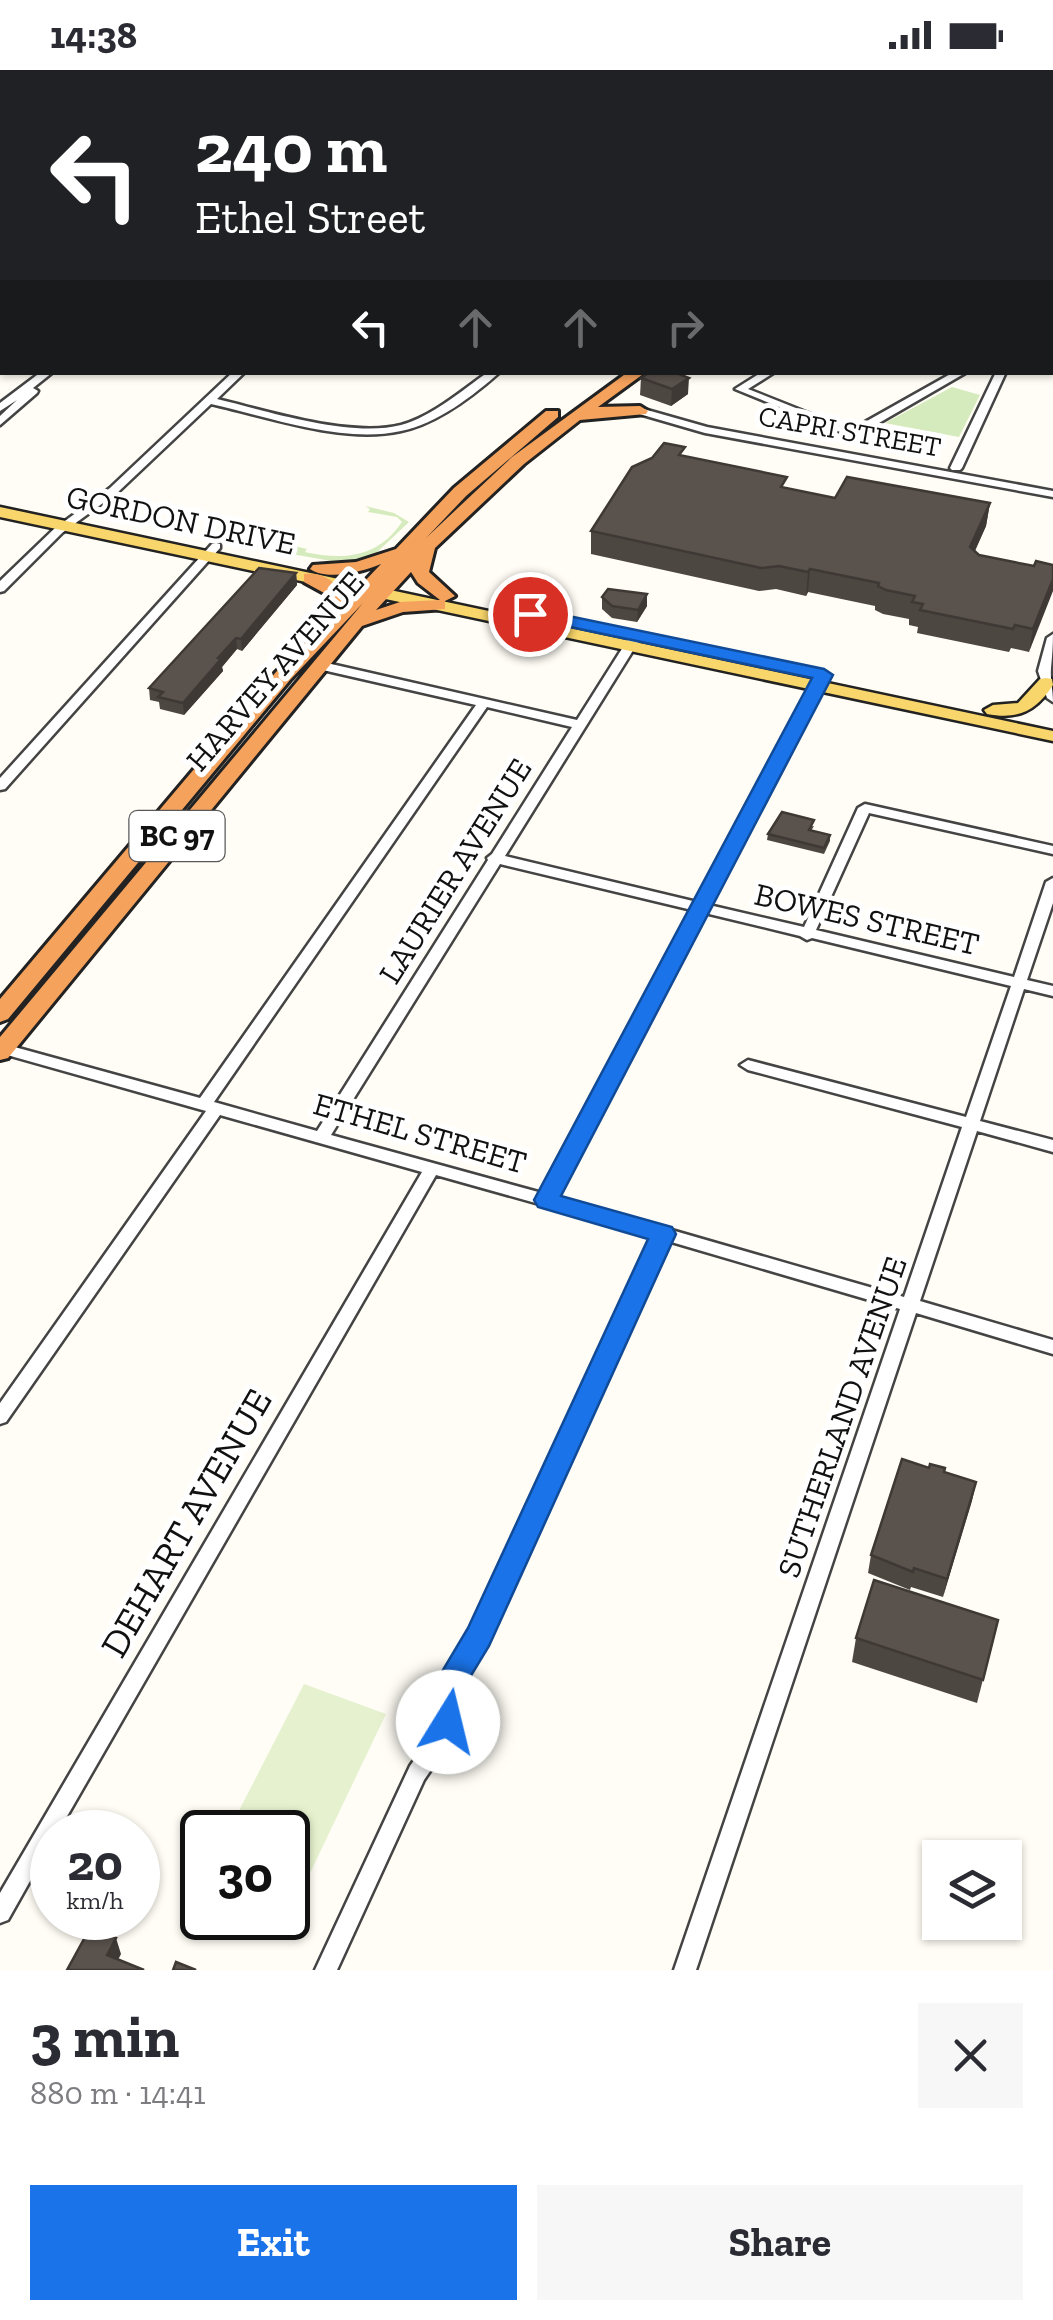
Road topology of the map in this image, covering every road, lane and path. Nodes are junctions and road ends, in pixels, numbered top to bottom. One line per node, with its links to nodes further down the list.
1 (44, 375): 8 (street)
2 (237, 375): 10 (street)
3 (491, 375): 10 (street)
4 (628, 375): 9 (highway, HARVEY AVENUE / BC 97); 12 (highway)
5 (765, 375): 6 (street)
6 (957, 375)
7 (1000, 375): 15 (street)
8 (34, 384): 11 (street); 14 (street)
9 (598, 390): 12 (highway); 13 (highway, HARVEY AVENUE / BC 97); 20 (highway, HARVEY AVENUE / BC 97)
10 (210, 402): 19 (street)
11 (0, 408)
12 (640, 411): 13 (highway); 16 (street, CAPRI STREET)
13 (574, 417): 20 (highway, HARVEY AVENUE / BC 97)
14 (0, 422)
15 (956, 468)
16 (1053, 494)
17 (0, 502): 19 (main road, GORDON DRIVE)
18 (0, 512): 19 (main road, GORDON DRIVE)
19 (70, 522): 21 (main road, GORDON DRIVE); 24 (street)
20 (418, 547): 22 (highway); 23 (highway, HARVEY AVENUE / BC 97); 25 (highway)
21 (212, 551): 22 (main road, GORDON DRIVE); 37 (street)
22 (315, 573): 23 (main road, GORDON DRIVE); 26 (highway)
23 (379, 587): 25 (main road, GORDON DRIVE); 26 (highway, HARVEY AVENUE / BC 97)
24 (0, 588)
25 (443, 600): 26 (highway); 28 (main road, GORDON DRIVE)
26 (344, 624): 29 (highway, HARVEY AVENUE / BC 97); 45 (highway, HARVEY AVENUE / BC 97)
27 (1053, 638): 31 (street)
28 (633, 641): 30 (main road, GORDON DRIVE); 35 (street, LAURIER AVENUE)
29 (318, 665): 32 (street); 46 (highway, HARVEY AVENUE / BC 97)
30 (820, 681): 33 (main road, GORDON DRIVE); 36 (main road, GORDON DRIVE); 41 (street)
31 (1050, 691): 33 (main road)
32 (484, 703): 35 (street); 48 (street)
33 (993, 710): 34 (main road, GORDON DRIVE)
34 (1053, 723)
35 (582, 725): 39 (street, LAURIER AVENUE)
36 (1053, 736)
37 (0, 786)
38 (1053, 850): 42 (street)
39 (494, 858): 41 (street, BOWES STREET); 50 (street, LAURIER AVENUE)
40 (1053, 882): 43 (street, SUTHERLAND AVENUE)
41 (703, 909): 42 (street, BOWES STREET); 53 (street)
42 (807, 935): 43 (street, BOWES STREET)
43 (1020, 983): 44 (street, BOWES STREET); 49 (street, SUTHERLAND AVENUE)
44 (1053, 991)
45 (0, 1014)
46 (1, 1050): 48 (street, ETHEL STREET)
47 (748, 1065): 49 (street)
48 (210, 1106): 50 (street, ETHEL STREET); 57 (street)
49 (972, 1125): 51 (street); 55 (street, SUTHERLAND AVENUE)
50 (321, 1136): 52 (street, ETHEL STREET)
51 (1053, 1146)
52 (432, 1168): 53 (street, ETHEL STREET); 58 (street, DEHART AVENUE)
53 (546, 1200): 54 (street, ETHEL STREET)
54 (663, 1234): 55 (street, ETHEL STREET); 59 (street)
55 (912, 1307): 56 (street, ETHEL STREET); 60 (street, SUTHERLAND AVENUE)
56 (1053, 1348)
57 (0, 1417)
58 (0, 1913)
59 (326, 1970)
60 (685, 1970)

